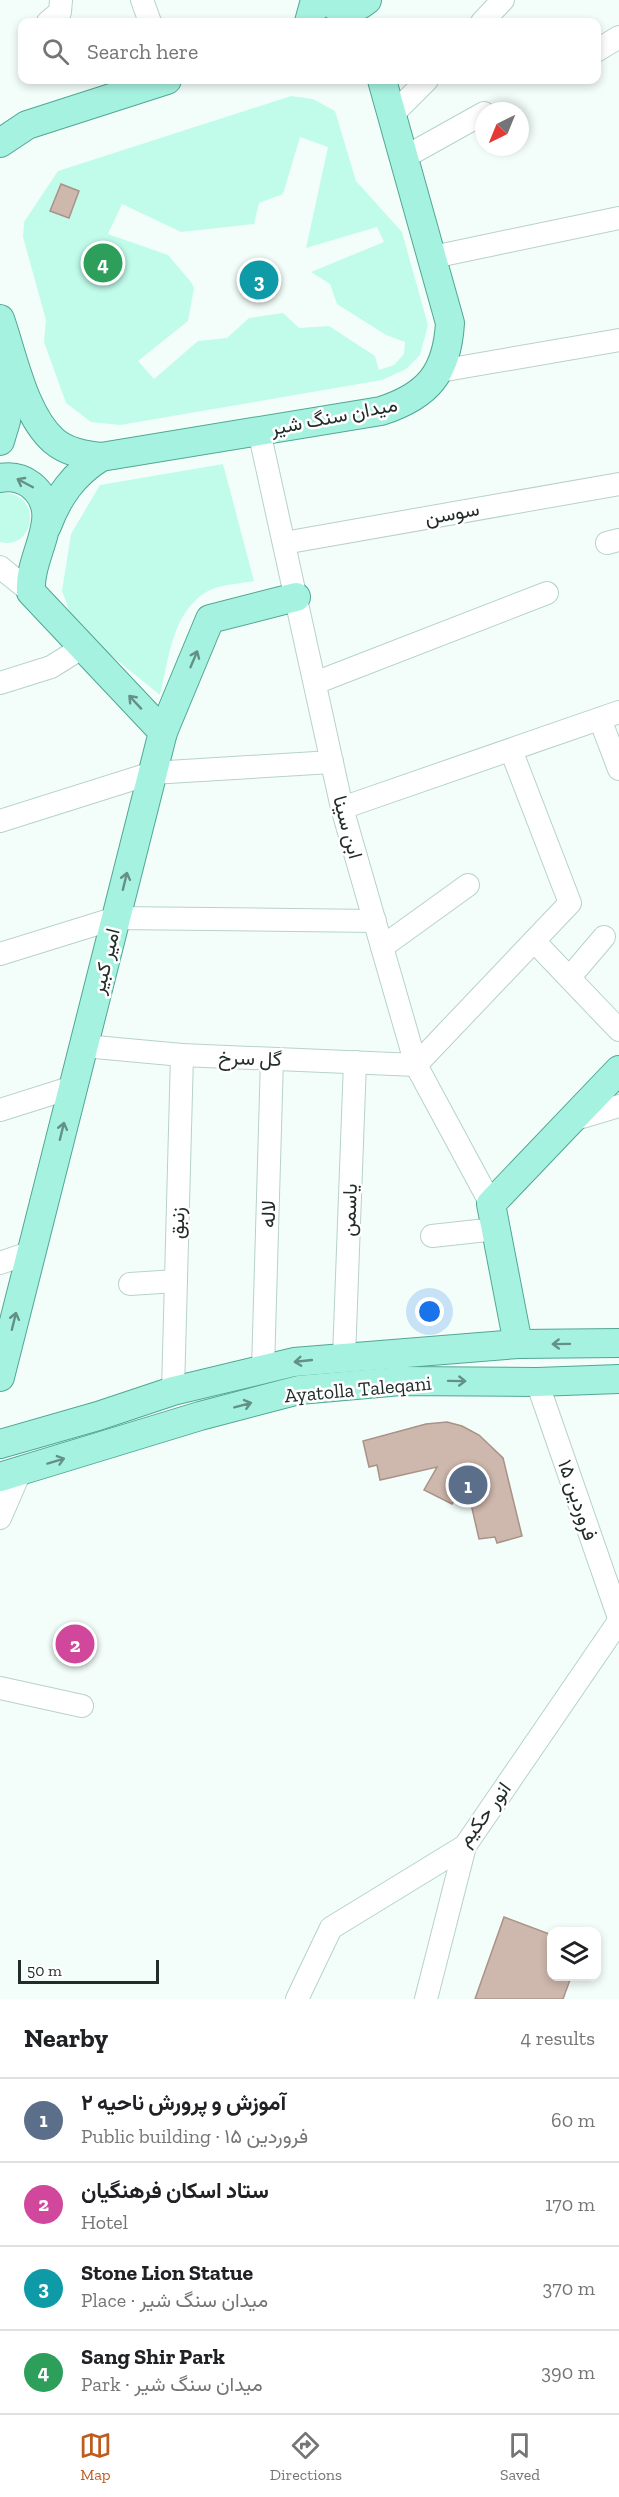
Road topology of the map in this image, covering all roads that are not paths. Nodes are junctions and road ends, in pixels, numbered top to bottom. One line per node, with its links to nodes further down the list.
1 (61, 0): 7 (street)
2 (142, 0): 8 (street)
3 (315, 0): 9 (main road)
4 (326, 0): 5 (main road)
5 (368, 0): 10 (main road)
6 (503, 0): 11 (street)
7 (53, 18)
8 (149, 18)
9 (310, 18)
10 (370, 18)
11 (486, 18)
12 (619, 37): 13 (street)
13 (601, 48)
14 (155, 84): 19 (main road)
15 (383, 84): 17 (main road, میدان سنگ شیر)
16 (423, 84): 17 (street)
17 (393, 114): 20 (main road, میدان سنگ شیر)
18 (475, 118): 20 (street)
19 (1, 140)
20 (405, 157): 22 (main road, میدان سنگ شیر)
21 (619, 218): 22 (street)
22 (433, 257): 26 (main road, میدان سنگ شیر)
23 (0, 319): 25 (main road, میدان سنگ شیر)
24 (619, 340): 26 (street)
25 (14, 360): 28 (main road); 29 (main road, میدان سنگ شیر)
26 (440, 371): 27 (main road, میدان سنگ شیر)
27 (260, 431): 29 (main road, میدان سنگ شیر); 33 (street, ابن سینا)
28 (0, 441)
29 (101, 457): 32 (main road)
30 (0, 478): 32 (main road, one-way to 30)
31 (619, 484): 33 (street, سوسن)
32 (47, 526): 35 (main road)
33 (284, 543): 37 (street, ابن سینا)
34 (0, 567): 35 (street)
35 (31, 592): 38 (main road)
36 (547, 593): 40 (street)
37 (296, 597): 40 (street, ابن سینا); 42 (main road, امیر کبیر, one-way to 37)
38 (82, 647): 39 (street); 42 (main road, one-way to 38)
39 (0, 683)
40 (315, 683): 44 (street, ابن سینا)
41 (610, 716): 43 (street); 45 (street)
42 (163, 732): 46 (main road, امیر کبیر)
43 (511, 750): 47 (street); 53 (street)
44 (332, 762): 46 (street); 47 (street, ابن سینا)
45 (619, 769)
46 (152, 773): 48 (street); 50 (main road, امیر کبیر, one-way to 46)
47 (342, 808): 51 (street, ابن سینا)
48 (0, 821)
49 (468, 885): 54 (street)
50 (116, 918): 51 (street); 55 (street); 58 (main road, امیر کبیر)
51 (375, 921): 54 (street, ابن سینا)
52 (604, 937): 56 (street)
53 (534, 940): 56 (street); 62 (street)
54 (382, 947): 62 (street, ابن سینا)
55 (0, 954)
56 (570, 977): 57 (street)
57 (619, 1030)
58 (84, 1046): 59 (street, گل سرخ); 64 (main road, امیر کبیر)
59 (182, 1055): 60 (street, گل سرخ); 72 (street, زنبق)
60 (272, 1059): 61 (street, گل سرخ); 77 (street, لاله)
61 (355, 1062): 62 (street, گل سرخ); 76 (street, یاسمن)
62 (416, 1065): 68 (street, ابن سینا)
63 (619, 1070): 67 (main road)
64 (73, 1087): 66 (street); 70 (main road, امیر کبیر, one-way to 64)
65 (619, 1106): 67 (street)
66 (0, 1110)
67 (572, 1120): 68 (main road)
68 (493, 1216): 69 (street); 75 (main road)
69 (432, 1236)
70 (32, 1252): 71 (street); 78 (main road, امیر کبیر, one-way to 70)
71 (0, 1263)
72 (176, 1281): 73 (street); 81 (street, زنبق)
73 (129, 1284)
74 (619, 1343): 75 (main road, Ayatolla Taleqani, one-way to 75)
75 (518, 1344): 76 (main road, Ayatolla Taleqani)
76 (344, 1357): 77 (main road, Ayatolla Taleqani, one-way to 77)
77 (263, 1369): 81 (main road, Ayatolla Taleqani)
78 (0, 1377)
79 (619, 1379): 80 (main road, Ayatolla Taleqani)
80 (537, 1382): 84 (main road, Ayatolla Taleqani, one-way to 80); 87 (street, ۱۵ فروردین)
81 (173, 1391): 82 (main road, Ayatolla Taleqani)
82 (98, 1416): 83 (main road, Ayatolla Taleqani); 84 (main road)
83 (0, 1444)
84 (106, 1445): 85 (main road, Ayatolla Taleqani, one-way to 84)
85 (10, 1474): 86 (street)
86 (0, 1518)
87 (619, 1619): 90 (street, انور حکیم)
88 (0, 1688): 89 (street)
89 (82, 1706)
90 (465, 1846): 91 (street, انور حکیم); 92 (street)
91 (297, 1999)
92 (426, 1999)

